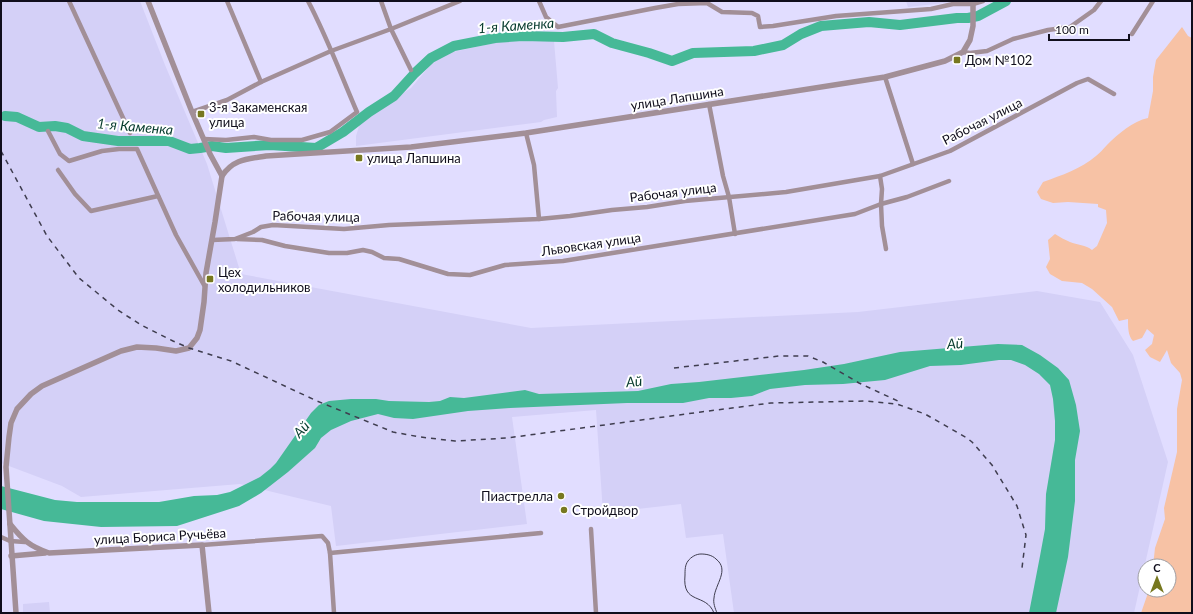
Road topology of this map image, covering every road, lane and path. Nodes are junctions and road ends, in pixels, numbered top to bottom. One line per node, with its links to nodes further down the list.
1 (69, 1): 23 (street)
2 (148, 1): 21 (street)
3 (227, 1): 18 (street)
4 (308, 1): 14 (street)
5 (381, 1): 12 (street)
6 (459, 1): 12 (street)
7 (539, 1): 11 (street)
8 (983, 1): 11 (street)
9 (1101, 1): 15 (street, улица Лапшина)
10 (1153, 1): 13 (street)
11 (973, 3): 15 (street)
12 (391, 29): 14 (street); 16 (street)
13 (1132, 34)
14 (330, 51): 18 (street); 25 (street)
15 (963, 52): 17 (street, улица Лапшина)
16 (411, 70)
17 (885, 77): 20 (street, улица Лапшина); 26 (street)
18 (261, 82): 21 (street)
19 (1114, 94): 26 (street, Рабочая улица)
20 (709, 104): 24 (street, улица Лапшина); 32 (street)
21 (192, 112): 25 (street)
22 (48, 131): 31 (street)
23 (130, 133)
24 (526, 133): 28 (street, улица Лапшина); 34 (street)
25 (204, 139): 28 (street)
26 (913, 164): 29 (street, Рабочая улица)
27 (58, 170): 31 (street)
28 (222, 176): 37 (street)
29 (880, 176): 32 (street, Рабочая улица); 33 (street)
30 (949, 181): 33 (street, Львовская улица)
31 (158, 196): 39 (street)
32 (728, 197): 34 (street, Рабочая улица); 35 (street)
33 (881, 204): 35 (street, Львовская улица); 38 (street)
34 (539, 219): 36 (street, Рабочая улица)
35 (735, 234): 36 (street, Львовская улица)
36 (235, 239): 37 (street, Рабочая улица)
37 (212, 240): 39 (street)
38 (886, 249)
39 (204, 285): 40 (street)
40 (9, 521): 44 (street); 45 (street, улица Бориса Ручьёва)
41 (591, 529): 53 (street)
42 (541, 533): 48 (street)
43 (1, 537): 44 (street)
44 (10, 541): 45 (street); 49 (street)
45 (25, 542): 47 (street, улица Бориса Ручьёва)
46 (202, 545): 47 (street, улица Бориса Ручьёва); 48 (street, улица Бориса Ручьёва); 51 (street)
47 (49, 553): 49 (street)
48 (330, 553): 52 (street)
49 (11, 556): 50 (street)
50 (16, 613)
51 (209, 613)
52 (334, 613)
53 (596, 613)

